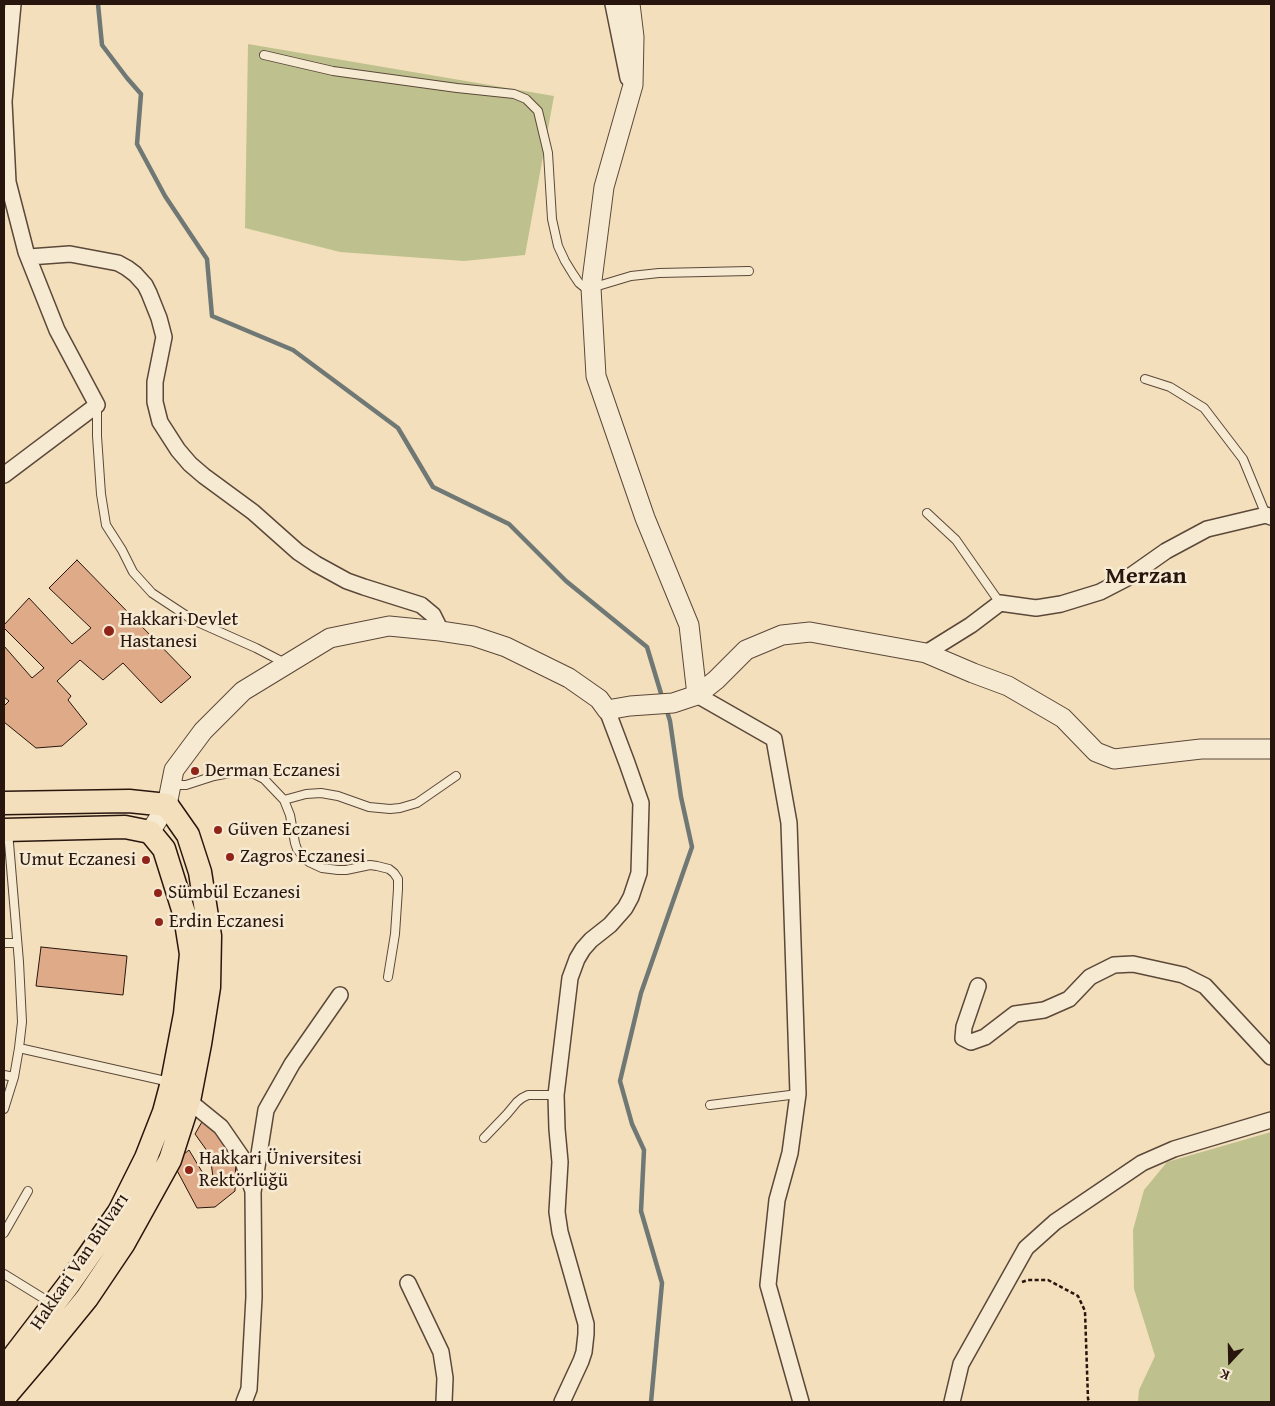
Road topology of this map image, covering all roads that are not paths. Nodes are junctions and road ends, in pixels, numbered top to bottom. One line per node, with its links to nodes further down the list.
1 (13, 4): 6 (street)
2 (613, 4): 5 (street)
3 (630, 4): 5 (street)
4 (264, 55): 10 (lane)
5 (631, 91): 10 (street)
6 (4, 102): 7 (street)
7 (6, 180): 8 (street)
8 (29, 257): 12 (street); 17 (street)
9 (749, 271): 10 (lane)
10 (591, 288): 20 (street)
11 (1145, 379): 15 (lane)
12 (97, 405): 13 (street); 19 (lane)
13 (4, 475)
14 (927, 513): 16 (lane)
15 (1269, 516): 16 (street)
16 (1000, 603): 18 (street)
17 (440, 631): 19 (street); 21 (street)
18 (926, 653): 20 (street); 22 (street)
19 (287, 664): 24 (street)
20 (697, 694): 21 (street); 39 (street)
21 (607, 710): 40 (street)
22 (1271, 749)
23 (456, 776): 25 (lane)
24 (169, 795): 25 (lane); 26 (main road); 28 (street); 41 (main road, Hakkari Van Bulvarı)
25 (284, 800): 31 (lane)
26 (4, 803)
27 (6, 830): 28 (main road); 30 (lane)
28 (150, 832): 38 (main road, Hakkari Van Bulvarı)
29 (4, 943): 30 (lane)
30 (17, 943): 34 (lane)
31 (388, 977)
32 (978, 986): 35 (street)
33 (340, 995): 47 (street)
34 (20, 1048): 37 (lane); 38 (lane)
35 (1271, 1057)
36 (4, 1075): 37 (lane)
37 (14, 1076): 43 (lane)
38 (172, 1082): 51 (main road, Hakkari Van Bulvarı)
39 (798, 1094): 42 (lane); 57 (street)
40 (556, 1095): 45 (lane); 56 (street)
41 (189, 1101): 47 (street); 53 (main road, Hakkari Van Bulvarı)
42 (710, 1105)
43 (4, 1108)
44 (1271, 1120): 58 (street)
45 (484, 1138)
46 (28, 1191): 48 (lane)
47 (253, 1192): 54 (street)
48 (4, 1233)
49 (4, 1274): 51 (lane)
50 (408, 1283): 55 (street)
51 (54, 1304): 52 (main road, Hakkari Van Bulvarı)
52 (4, 1369)
53 (4, 1398)
54 (244, 1402)
55 (444, 1402)
56 (562, 1402)
57 (801, 1402)
58 (952, 1402)

